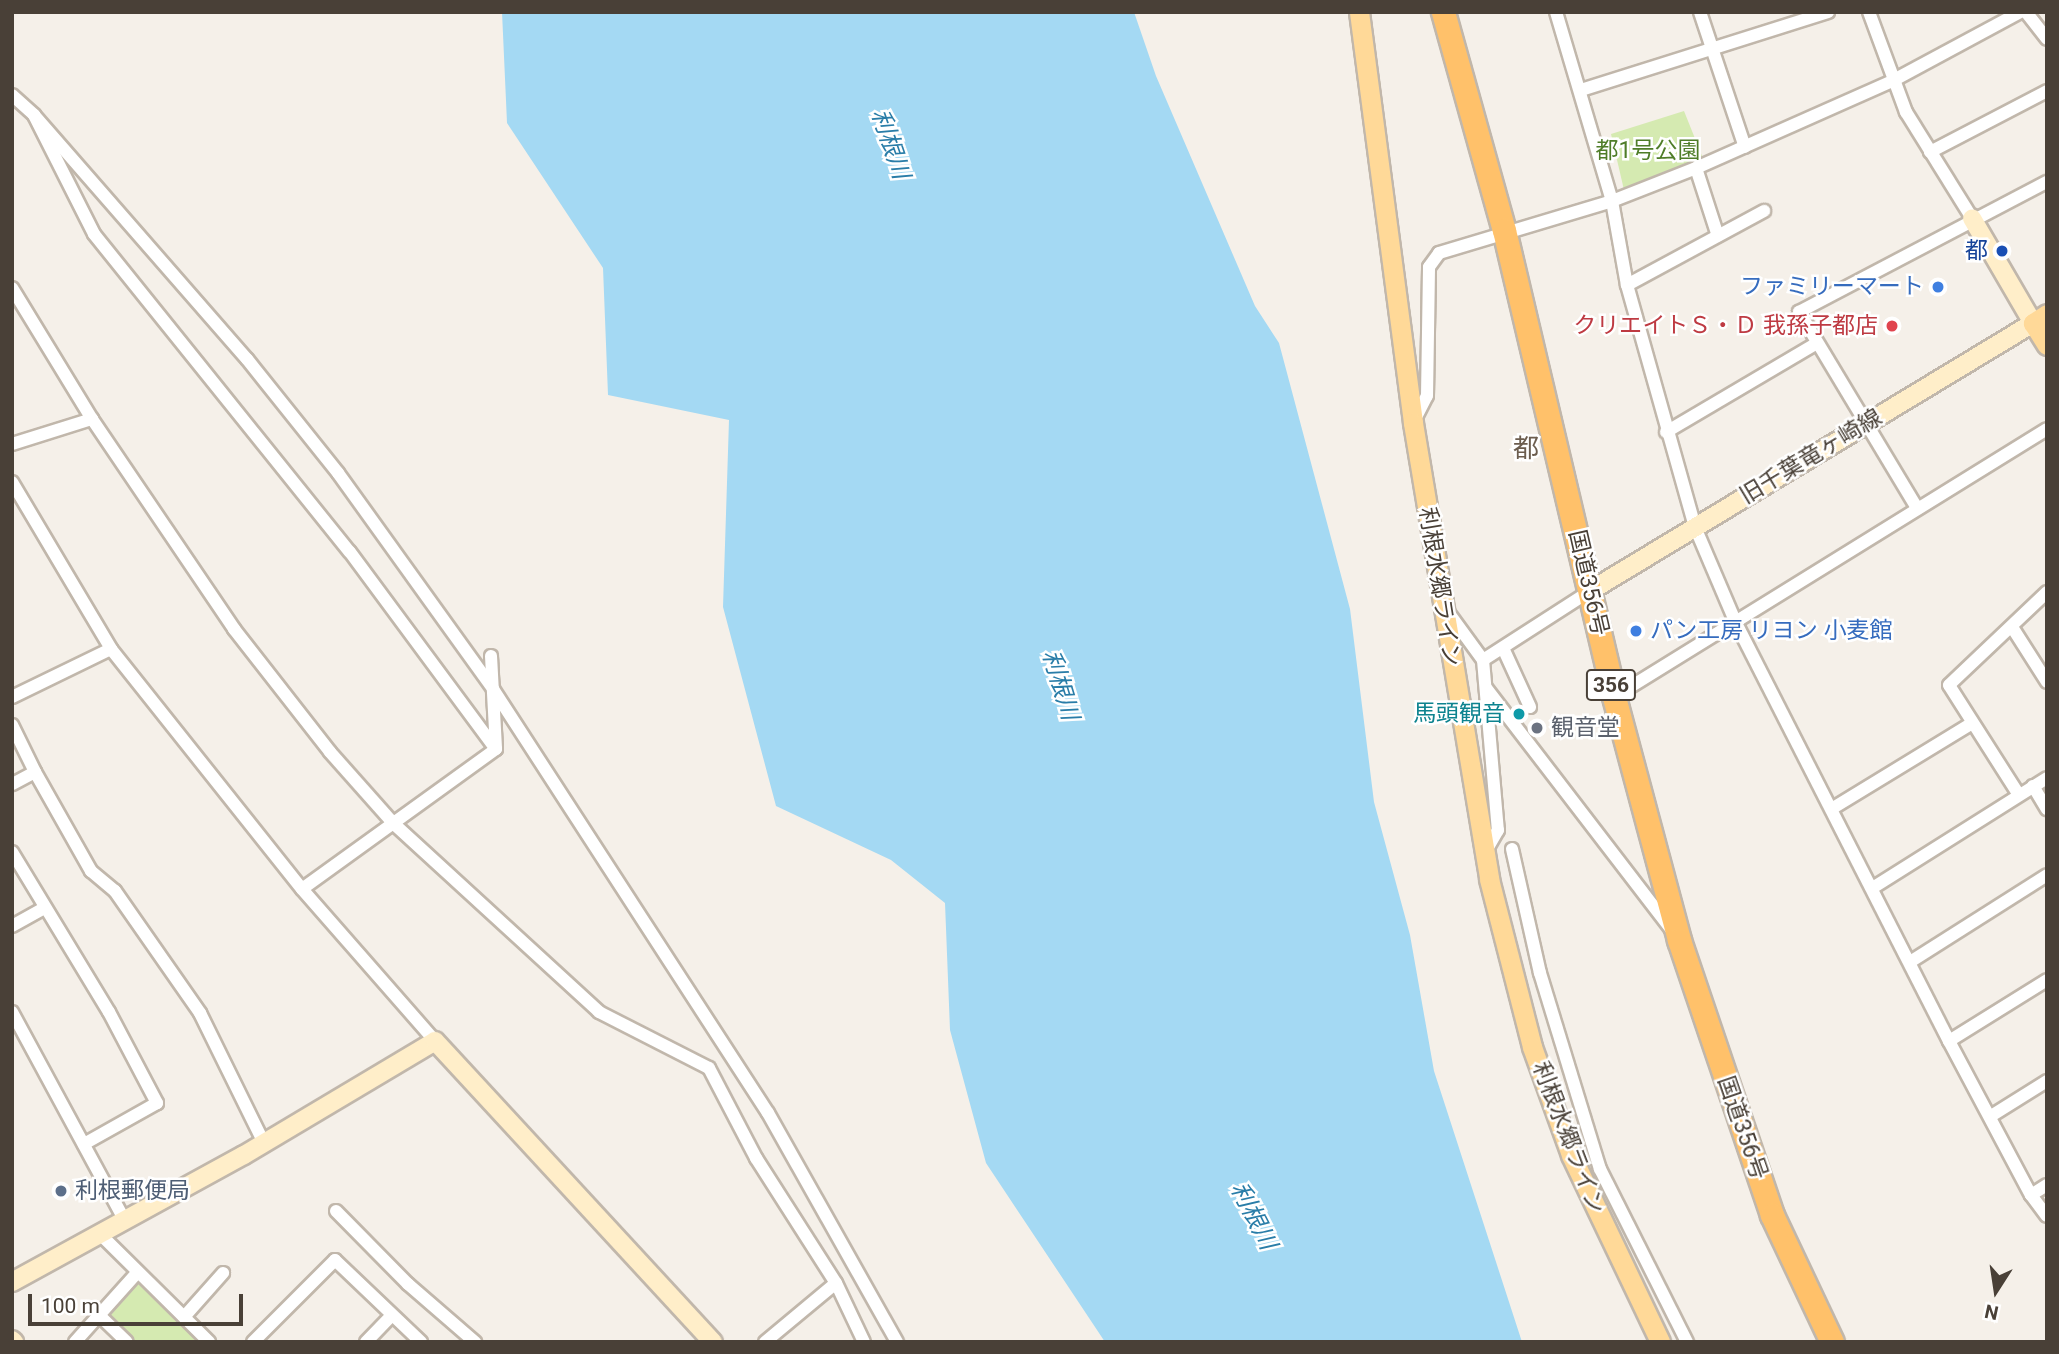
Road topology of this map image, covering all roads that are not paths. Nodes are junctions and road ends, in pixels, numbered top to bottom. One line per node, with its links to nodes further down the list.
1 (1359, 12): 31 (main road, 利根水郷ライン)
2 (1443, 12): 23 (highway, 国道356号 / 356)
3 (1556, 12): 12 (street)
4 (1700, 12): 10 (street)
5 (1828, 12): 10 (street)
6 (1868, 12): 11 (street)
7 (2020, 12): 11 (street)
8 (2026, 12): 9 (street)
9 (2047, 39)
10 (1712, 48): 12 (street); 16 (street)
11 (1892, 81): 16 (street); 17 (street)
12 (1581, 90): 20 (street)
13 (2047, 91): 17 (street)
14 (12, 95): 15 (street)
15 (34, 115): 50 (street); 56 (street)
16 (1745, 147): 18 (street)
17 (1930, 152): 22 (street)
18 (1696, 168): 20 (street); 24 (street)
19 (2047, 183): 22 (street)
20 (1612, 201): 23 (street); 25 (street)
21 (1764, 211): 24 (street)
22 (1972, 218): 27 (street); 28 (street)
23 (1504, 230): 31 (street); 39 (highway, 国道356号 / 356)
24 (1718, 236): 25 (street)
25 (1627, 285): 34 (street)
26 (12, 288): 30 (street)
27 (2040, 319): 29 (main road); 32 (street, 旧千葉竜ヶ崎線)
28 (1817, 343): 32 (street); 34 (street)
29 (2047, 345)
30 (92, 419): 35 (street); 64 (street)
31 (1413, 423): 41 (main road, 利根水郷ライン)
32 (1865, 424): 37 (street); 38 (street, 旧千葉竜ヶ崎線)
33 (2047, 429): 37 (street)
34 (1666, 432): 38 (street)
35 (12, 444)
36 (12, 482): 45 (street)
37 (1917, 508): 42 (street)
38 (1695, 527): 39 (street, 旧千葉竜ヶ崎線); 42 (street)
39 (1590, 591): 44 (street); 52 (highway, 国道356号 / 356)
40 (2047, 593): 43 (street)
41 (1441, 603): 47 (street); 67 (main road, 利根水郷ライン)
42 (1735, 623): 52 (street); 62 (street)
43 (2012, 627): 48 (street); 54 (street)
44 (1503, 648): 47 (street); 53 (street)
45 (111, 649): 51 (street); 70 (street)
46 (491, 656): 50 (street)
47 (1483, 660): 49 (street)
48 (2047, 682)
49 (1486, 688): 67 (street); 73 (street)
50 (493, 689): 56 (street); 106 (street)
51 (12, 697)
52 (1614, 697): 73 (highway, 国道356号 / 356)
53 (1530, 707)
54 (1972, 723): 61 (street); 62 (street)
55 (12, 724): 57 (street)
56 (496, 749): 64 (street)
57 (35, 772): 59 (street); 81 (street)
58 (2047, 778): 60 (street)
59 (12, 784)
60 (2033, 786): 61 (street); 63 (street)
61 (2019, 796): 69 (street)
62 (1833, 808): 69 (street)
63 (2047, 809)
64 (393, 823): 70 (street); 92 (street)
65 (1512, 849): 108 (street)
66 (12, 852): 71 (street)
67 (1484, 854): 107 (main road, 利根水郷ライン)
68 (2047, 875): 74 (street)
69 (1874, 887): 74 (street)
70 (302, 889): 77 (street)
71 (44, 908): 72 (street); 82 (street)
72 (12, 926)
73 (1679, 940): 109 (highway, 国道356号 / 356)
74 (1910, 962): 78 (street)
75 (2047, 980): 78 (street)
76 (12, 1012): 82 (street)
77 (435, 1041): 81 (street); 103 (street)
78 (1950, 1041): 80 (street)
79 (2047, 1081): 80 (street)
80 (1991, 1116): 84 (street)
81 (264, 1143): 87 (street)
82 (84, 1144): 87 (street)
83 (2047, 1185): 84 (street)
84 (2031, 1195): 86 (street)
85 (336, 1210): 102 (street)
86 (2047, 1216)
87 (124, 1219): 88 (street)
88 (99, 1233): 89 (street); 91 (street)
89 (137, 1273): 94 (street); 95 (street)
90 (223, 1273): 95 (street)
91 (12, 1282)
92 (836, 1283): 104 (street); 105 (street)
93 (391, 1315): 99 (street); 100 (street); 101 (street)
94 (100, 1316): 96 (street); 97 (street)
95 (184, 1317): 98 (street)
96 (75, 1342)
97 (127, 1342)
98 (209, 1342)
99 (253, 1342)
100 (366, 1342)
101 (421, 1342)
102 (475, 1342)
103 (713, 1342)
104 (765, 1342)
105 (864, 1342)
106 (897, 1342)
107 (1660, 1342)
108 (1687, 1342)
109 (1832, 1342)

